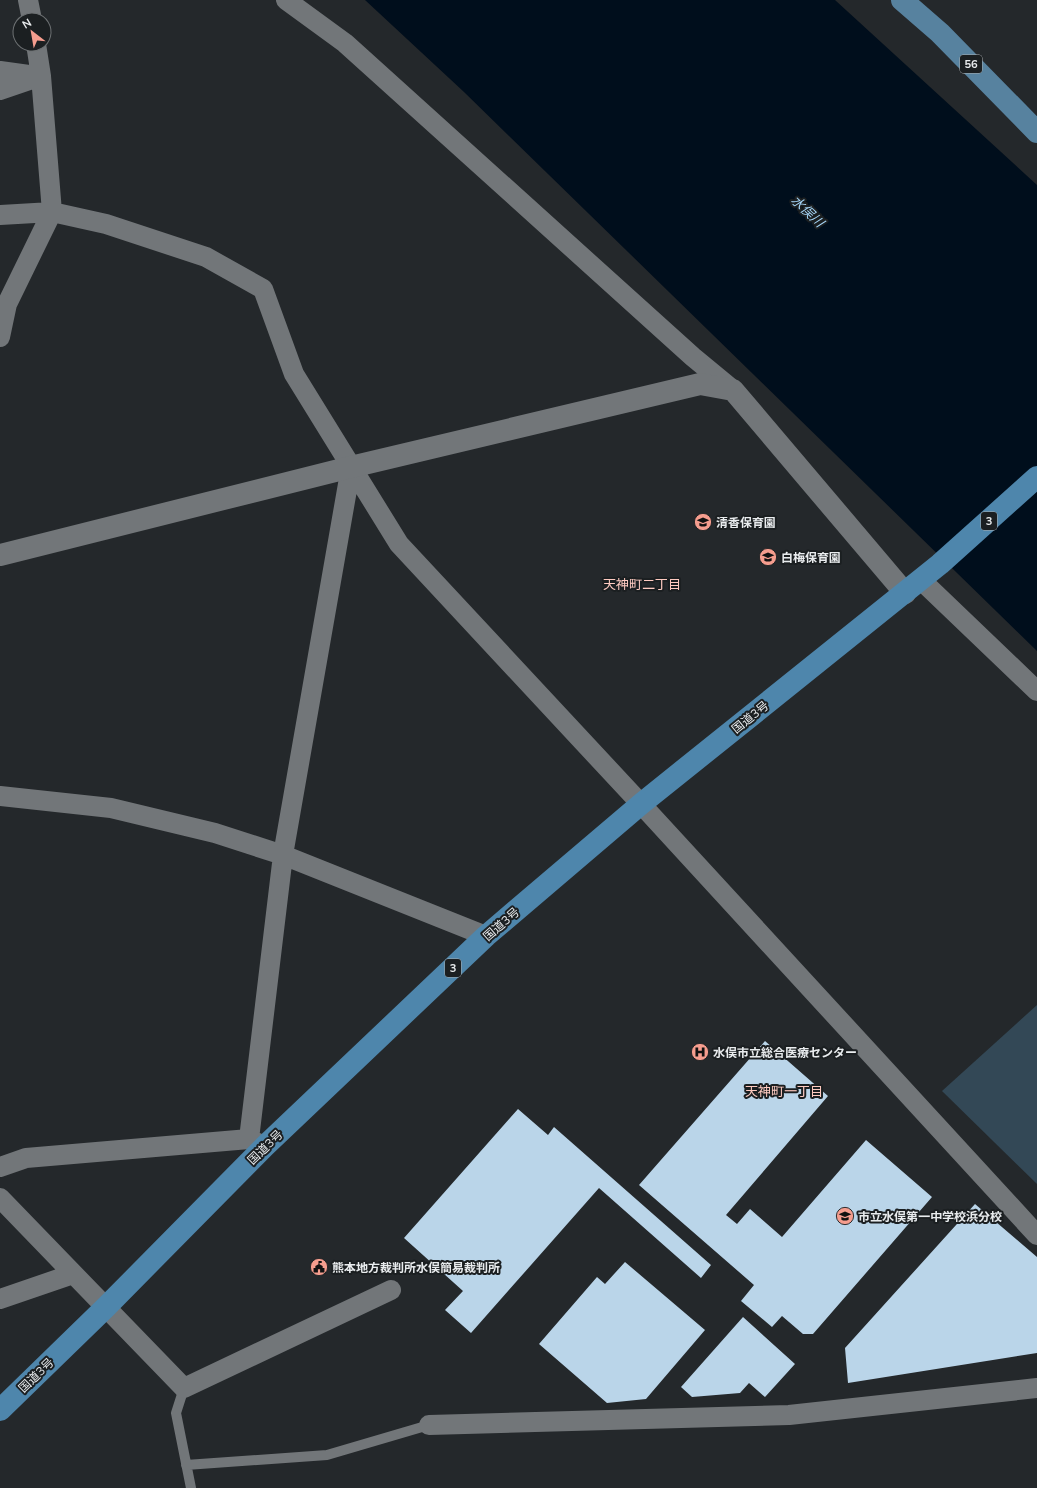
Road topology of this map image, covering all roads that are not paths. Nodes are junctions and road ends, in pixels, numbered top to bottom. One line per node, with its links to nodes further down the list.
1 (28, 0): 4 (street)
2 (286, 0): 14 (street)
3 (902, 0): 9 (main road, 56)
4 (30, 12)
5 (37, 52): 7 (street)
6 (0, 71): 7 (street)
7 (41, 76): 8 (street); 10 (street)
8 (0, 90)
9 (1037, 132)
10 (52, 212): 11 (street); 12 (street); 15 (street)
11 (0, 215)
12 (4, 309): 13 (street)
13 (0, 337)
14 (733, 390): 15 (street); 18 (street)
15 (351, 467): 17 (street); 21 (street); 22 (street)
16 (1037, 477): 18 (highway, 国道3号 / 3)
17 (1, 552)
18 (913, 586): 19 (street); 21 (highway, 国道3号 / 3)
19 (1037, 691)
20 (0, 796): 22 (street)
21 (641, 804): 23 (highway, 国道3号 / 3); 27 (street)
22 (283, 854): 23 (street); 24 (street)
23 (486, 936): 24 (highway, 国道3号 / 3)
24 (257, 1143): 25 (street); 31 (highway, 国道3号 / 3)
25 (0, 1167)
26 (0, 1198): 28 (street)
27 (1037, 1235)
28 (73, 1274): 30 (street); 31 (street)
29 (390, 1290): 32 (street)
30 (0, 1299)
31 (106, 1307): 32 (street); 34 (highway, 国道3号 / 3)
32 (184, 1388): 36 (lane)
33 (1037, 1388): 35 (street)
34 (0, 1410)
35 (429, 1425): 36 (lane)
36 (186, 1465): 37 (lane)
37 (191, 1488)

